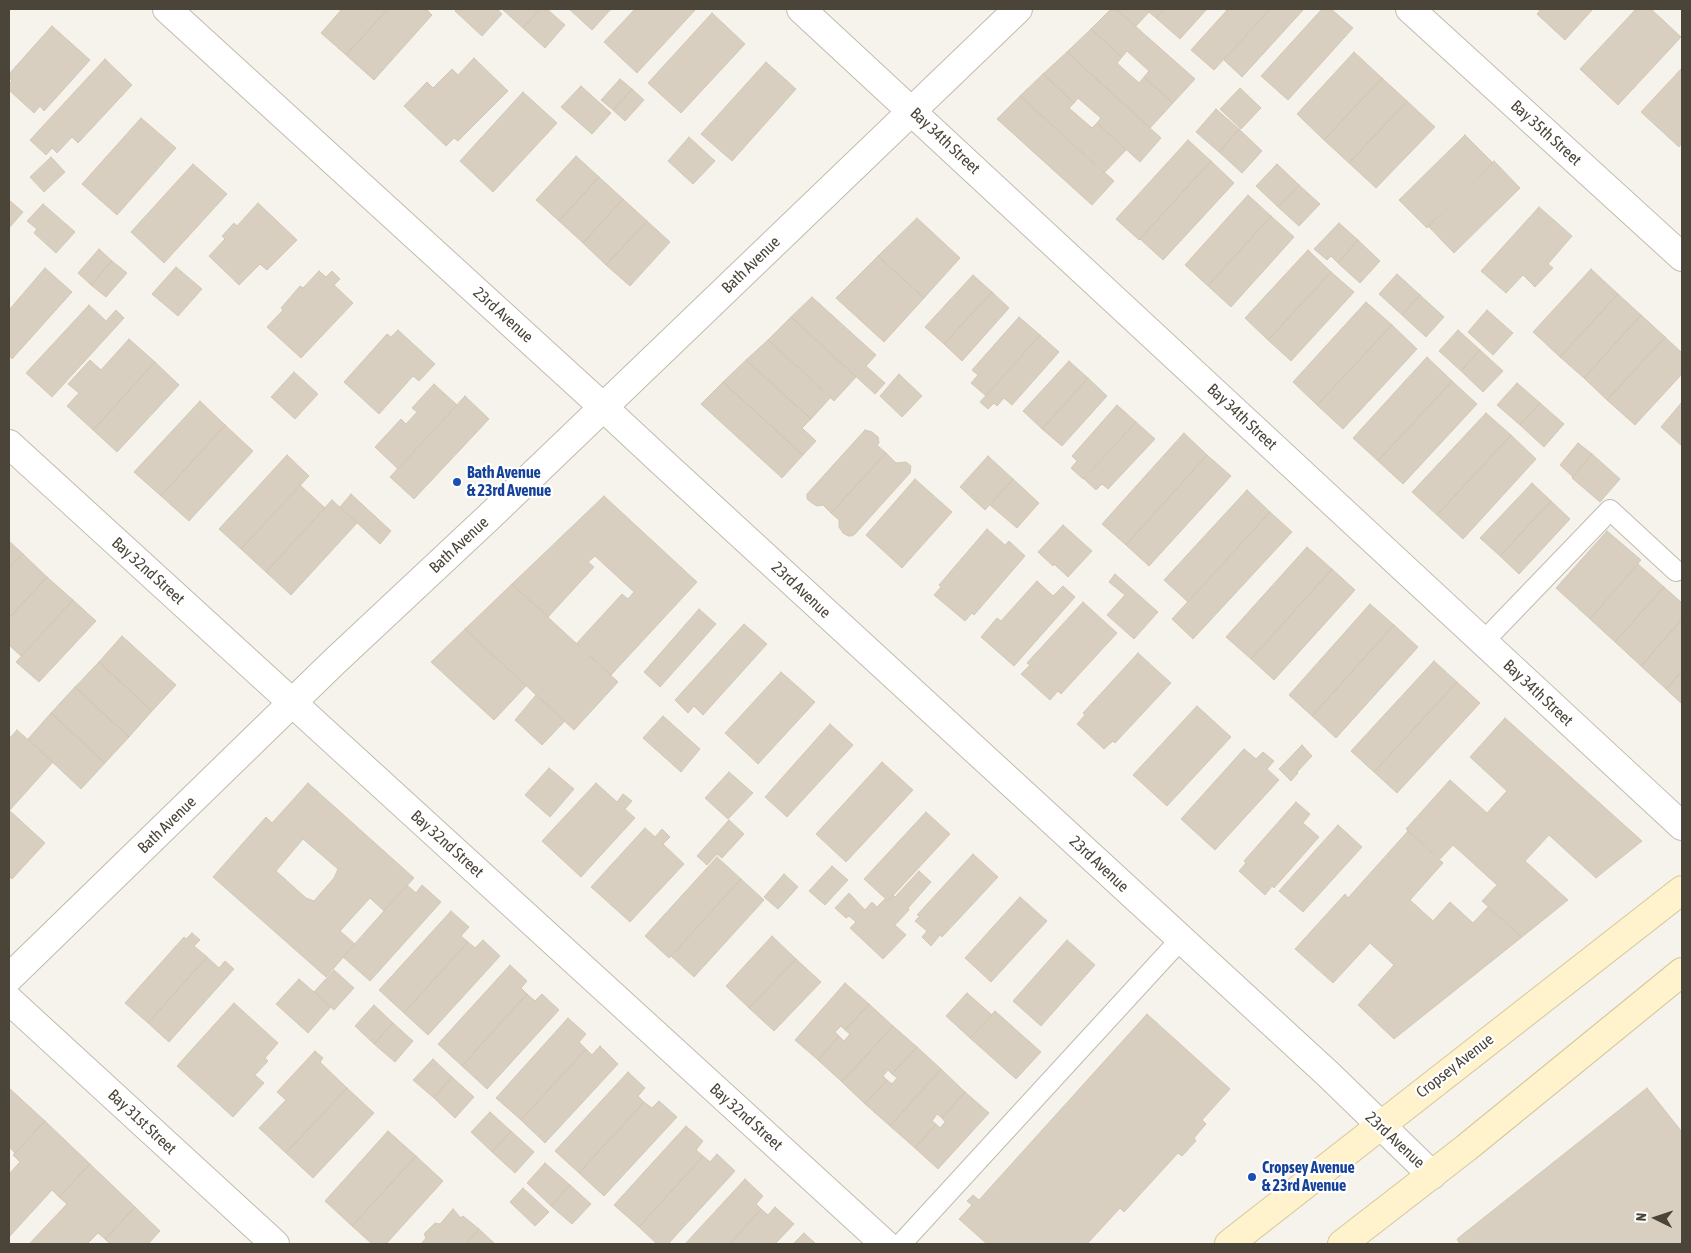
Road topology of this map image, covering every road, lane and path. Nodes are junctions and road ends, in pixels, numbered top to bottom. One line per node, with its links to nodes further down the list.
1 (167, 9): 7 (street, 23rd Avenue)
2 (801, 9): 5 (street, Bay 34th Street)
3 (1018, 9): 5 (street, Bath Avenue)
4 (1410, 9): 6 (street, Bay 35th Street)
5 (912, 111): 7 (street, Bath Avenue); 10 (street, Bay 34th Street)
6 (1682, 257)
7 (604, 406): 11 (street, Bath Avenue); 14 (street, 23rd Avenue)
8 (9, 444): 11 (street, Bay 32nd Street)
9 (1676, 571): 10 (lane)
10 (1483, 642): 12 (street, Bay 34th Street)
11 (292, 703): 16 (street, Bath Avenue); 21 (street, Bay 32nd Street)
12 (1682, 826)
13 (1682, 890): 18 (main road, Cropsey Avenue)
14 (1181, 939): 18 (street, 23rd Avenue); 22 (lane)
15 (1682, 972): 19 (main road)
16 (9, 978)
17 (9, 1000): 20 (street, Bay 31st Street)
18 (1379, 1126): 19 (street, 23rd Avenue); 23 (main road, Cropsey Avenue)
19 (1432, 1175): 24 (main road)
20 (275, 1244)
21 (885, 1244)
22 (901, 1244)
23 (1230, 1244)
24 (1342, 1244)

